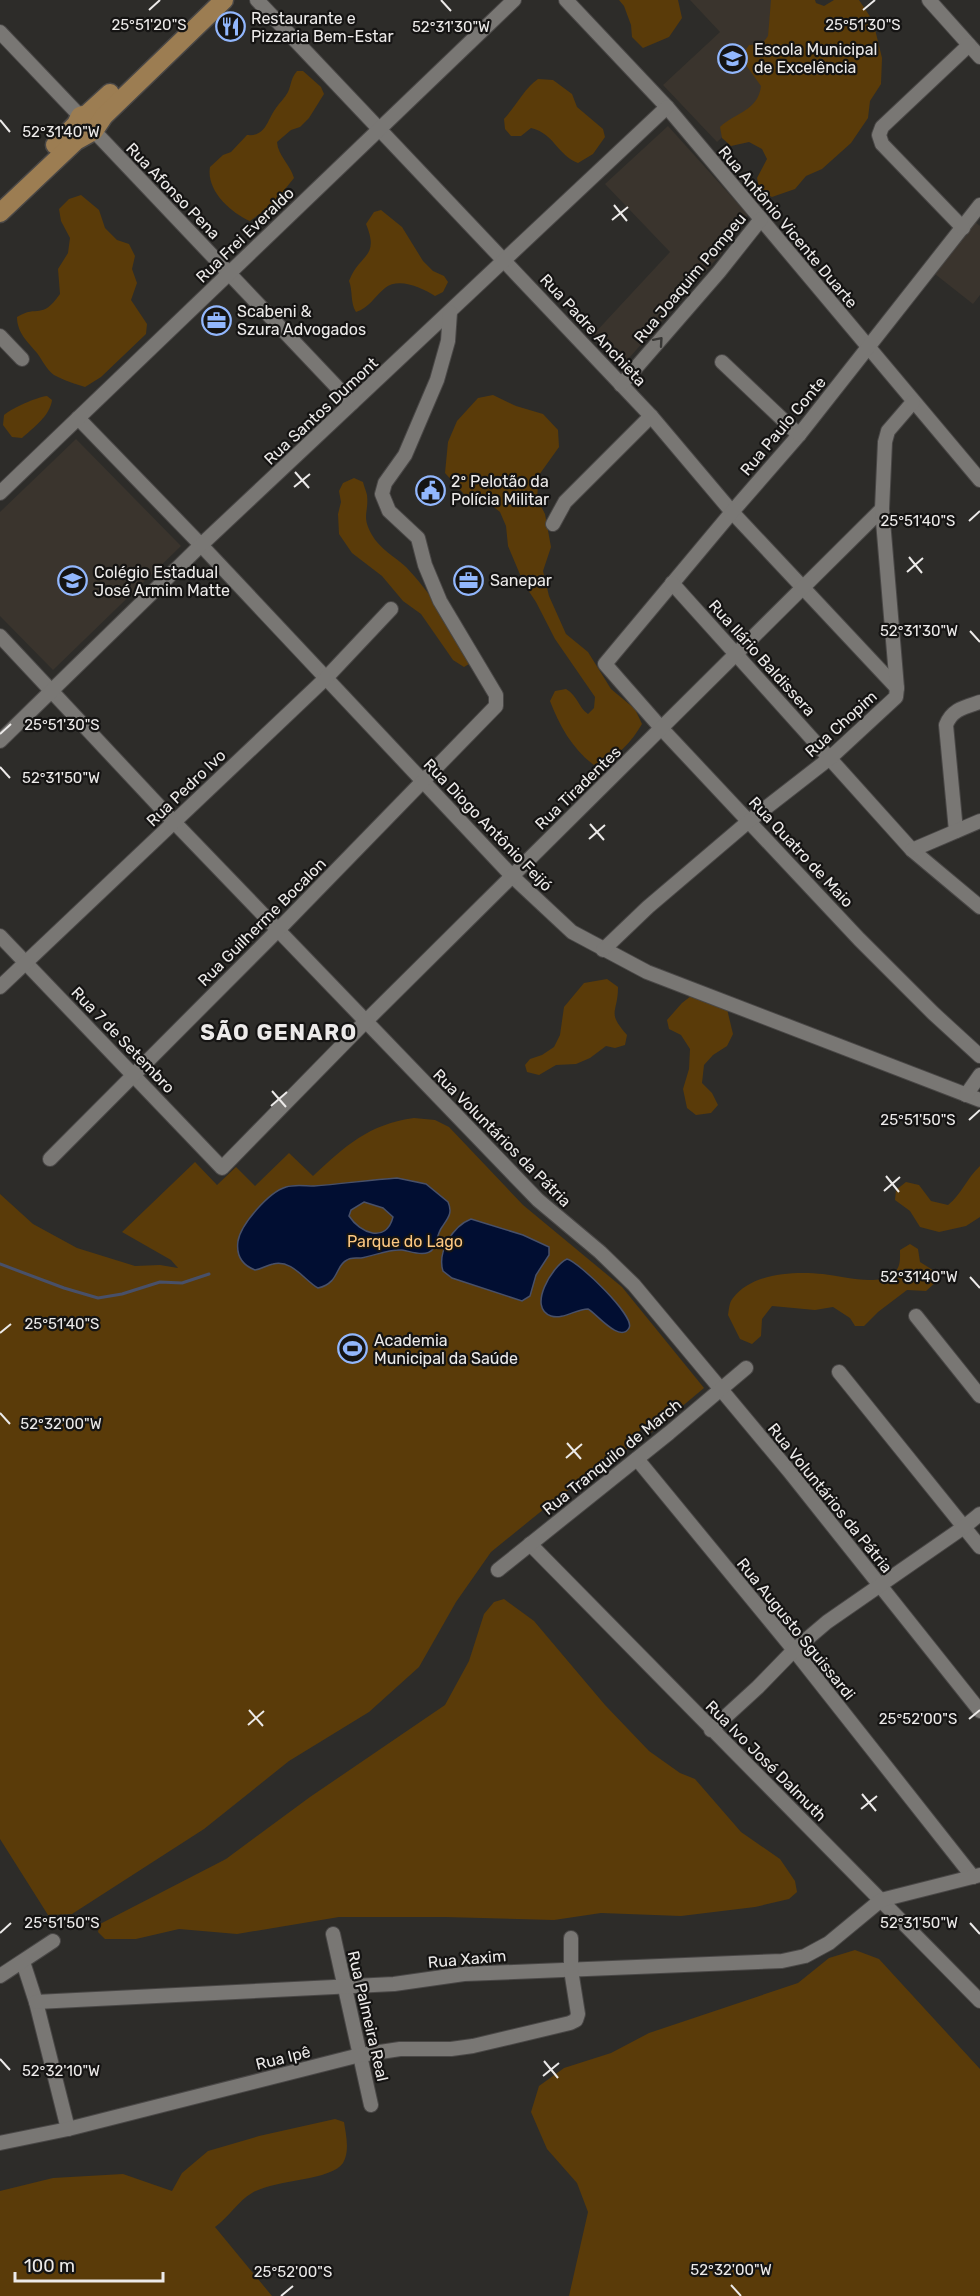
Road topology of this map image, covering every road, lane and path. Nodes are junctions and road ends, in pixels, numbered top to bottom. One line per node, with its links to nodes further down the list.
1 (206, 0): 11 (main road)
2 (224, 0): 11 (main road)
3 (257, 0): 12 (street, Rua Padre Anchieta)
4 (514, 0): 12 (street, Rua Frei Everaldo)
5 (566, 0): 10 (street, Rua Antônio Vicente Duarte)
6 (929, 0): 8 (street)
7 (0, 32): 11 (street, Rua Afonso Pena)
8 (969, 45): 9 (street); 17 (street)
9 (980, 57)
10 (667, 107): 16 (street, Rua Antônio Vicente Duarte); 18 (street, Rua Santos Dumont)
11 (87, 124): 13 (main road); 15 (main road); 19 (street, Rua Afonso Pena)
12 (380, 128): 18 (street, Rua Padre Anchieta); 19 (street, Rua Frei Everaldo)
13 (0, 197)
14 (980, 205): 17 (street, Rua Paulo Conte)
15 (0, 213)
16 (761, 219): 22 (street, Rua Antônio Vicente Duarte); 25 (street, Rua Joaquim Pompeu, one-way to 16)
17 (963, 228): 22 (street, Rua Paulo Conte)
18 (505, 260): 20 (street, Rua Santos Dumont); 25 (street, Rua Padre Anchieta)
19 (229, 274): 27 (street, Rua Afonso Pena); 29 (street, Rua Frei Everaldo)
20 (450, 312): 27 (street, Rua Santos Dumont); 50 (street, Rua Guilherme Bocalon)
21 (0, 336): 23 (street)
22 (869, 349): 26 (street, Rua Antônio Vicente Duarte); 30 (street, Rua Paulo Conte)
23 (22, 359)
24 (722, 362): 30 (street)
25 (621, 385): 28 (street, Rua Padre Anchieta)
26 (913, 402): 31 (street, Rua Antônio Vicente Duarte); 33 (street, Rua Chopim)
27 (352, 404): 36 (street, Rua Santos Dumont)
28 (651, 416): 34 (street, Rua Padre Anchieta); 35 (street)
29 (78, 418): 32 (street, Rua Frei Everaldo); 36 (street, Rua Diogo Antônio Feijó)
30 (799, 435): 34 (street, Rua Paulo Conte)
31 (980, 480)
32 (0, 493)
33 (882, 509): 38 (street, Rua Tiradentes); 44 (street, Rua Chopim)
34 (732, 512): 37 (street, Rua Paulo Conte); 38 (street, Rua Padre Anchieta)
35 (553, 524)
36 (201, 545): 43 (street, Rua Diogo Antônio Feijó); 45 (street, Rua Santos Dumont)
37 (672, 583): 41 (street, Rua Ilário Baldissera); 42 (street, Rua Paulo Conte)
38 (804, 587): 41 (street, Rua Tiradentes); 44 (street, Rua Padre Anchieta)
39 (391, 609): 43 (street, Rua Pedro Ivo)
40 (0, 636): 45 (street, Rua Voluntários da Pátria)
41 (737, 654): 47 (street, Rua Tiradentes); 49 (street, Rua Ilário Baldissera)
42 (605, 664): 47 (street, Rua Quatro de Maio)
43 (326, 678): 50 (street, Rua Diogo Antônio Feijó); 53 (street, Rua Pedro Ivo)
44 (897, 688): 49 (street, Rua Chopim)
45 (53, 691): 48 (street, Rua Santos Dumont); 53 (street, Rua Voluntários da Pátria)
46 (980, 702): 54 (street)
47 (662, 729): 51 (street, Rua Quatro de Maio); 56 (street, Rua Tiradentes)
48 (0, 741)
49 (830, 758): 51 (street, Rua Chopim); 55 (street, Rua Ilário Baldissera)
50 (422, 781): 56 (street, Rua Diogo Antônio Feijó); 58 (street, Rua Guilherme Bocalon)
51 (749, 821): 60 (street, Rua Chopim); 64 (street, Rua Quatro de Maio)
52 (980, 821): 54 (street)
53 (174, 822): 58 (street, Rua Voluntários da Pátria); 61 (street, Rua Pedro Ivo)
54 (956, 831): 55 (street)
55 (912, 850): 57 (street, Rua Ilário Baldissera)
56 (512, 876): 60 (street, Rua Diogo Antônio Feijó); 63 (street, Rua Tiradentes)
57 (980, 908)
58 (278, 930): 63 (street, Rua Voluntários da Pátria); 65 (street, Rua Guilherme Bocalon)
59 (0, 936): 61 (street, Rua 7 de Setembro)
60 (603, 950): 67 (street, Rua Diogo Antônio Feijó)
61 (26, 962): 62 (street, Rua Pedro Ivo); 65 (street, Rua 7 de Setembro)
62 (0, 987)
63 (365, 1022): 70 (street, Rua Tiradentes); 74 (street, Rua Voluntários da Pátria)
64 (980, 1056)
65 (134, 1074): 69 (street, Rua Guilherme Bocalon); 70 (street, Rua 7 de Setembro)
66 (980, 1075): 67 (street)
67 (966, 1095): 68 (street, Rua Diogo Antônio Feijó)
68 (980, 1100)
69 (50, 1159)
70 (222, 1168)
71 (916, 1316): 75 (street)
72 (746, 1368): 74 (street, Rua Tranquilo de March)
73 (839, 1372): 78 (street)
74 (720, 1389): 76 (street, Rua Tranquilo de March); 82 (street, Rua Voluntários da Pátria)
75 (980, 1396)
76 (637, 1459): 79 (street, Rua Tranquilo de March); 83 (street, Rua Augusto Sguissardi)
77 (980, 1514): 78 (street)
78 (964, 1527): 80 (street); 82 (street)
79 (530, 1544): 81 (street, Rua Tranquilo de March); 85 (street, Rua Ivo José Dalmuth)
80 (980, 1547)
81 (498, 1570)
82 (879, 1585): 83 (street); 84 (street, Rua Voluntários da Pátria)
83 (794, 1650): 85 (street); 86 (street, Rua Augusto Sguissardi)
84 (980, 1711)
85 (711, 1730): 87 (street, Rua Ivo José Dalmuth)
86 (976, 1876): 87 (street)
87 (881, 1900): 92 (street, Rua Xaxim); 95 (street, Rua Ivo José Dalmuth)
88 (333, 1934): 94 (street, Rua Palmeira Real)
89 (571, 1938): 92 (street)
90 (53, 1941): 91 (street)
91 (23, 1962): 93 (street); 96 (street)
92 (571, 1970): 94 (street, Rua Xaxim); 97 (street, Rua Ipê)
93 (0, 1976)
94 (344, 1985): 96 (street, Rua Xaxim); 97 (street, Rua Palmeira Real)
95 (980, 2001)
96 (36, 2002): 99 (street)
97 (360, 2055): 98 (street, Rua Palmeira Real); 99 (street, Rua Ipê)
98 (371, 2105)
99 (68, 2129): 100 (street, Rua Ipê)
100 (0, 2143)

